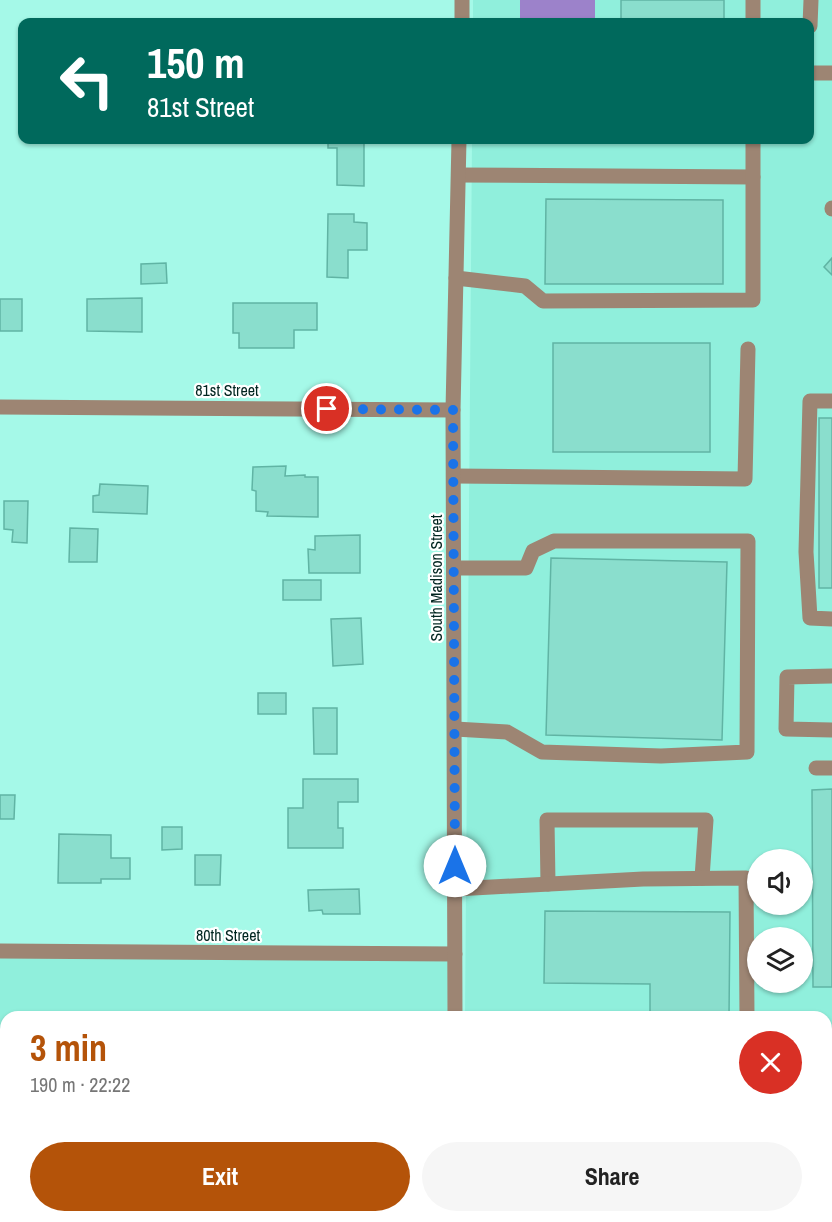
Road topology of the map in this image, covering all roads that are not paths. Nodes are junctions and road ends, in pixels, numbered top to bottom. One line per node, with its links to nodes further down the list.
1 (462, 0): 4 (street)
2 (753, 0): 5 (street)
3 (811, 0): 6 (street)
4 (462, 18)
5 (753, 18)
6 (810, 18)
7 (814, 73): 8 (street)
8 (832, 73)
9 (459, 144): 11 (street, South Madison Street)
10 (753, 144): 12 (street)
11 (459, 175): 12 (street); 13 (street, South Madison Street)
12 (753, 177): 13 (street)
13 (456, 278): 17 (street, South Madison Street)
14 (748, 350): 18 (street)
15 (832, 401): 20 (street)
16 (0, 407): 17 (street, 81st Street)
17 (453, 410): 18 (street, South Madison Street)
18 (454, 476): 19 (street, South Madison Street)
19 (454, 568): 22 (street, South Madison Street); 22 (street)
20 (832, 619)
21 (832, 676): 23 (street)
22 (454, 729): 28 (street, South Madison Street)
23 (832, 730)
24 (816, 768): 25 (street)
25 (832, 768)
26 (702, 878): 27 (street); 27 (street); 32 (street)
27 (548, 884): 28 (street)
28 (455, 889): 30 (street, South Madison Street)
29 (0, 951): 30 (street, 80th Street)
30 (455, 954): 31 (street, South Madison Street)
31 (455, 1011)
32 (747, 1011)

